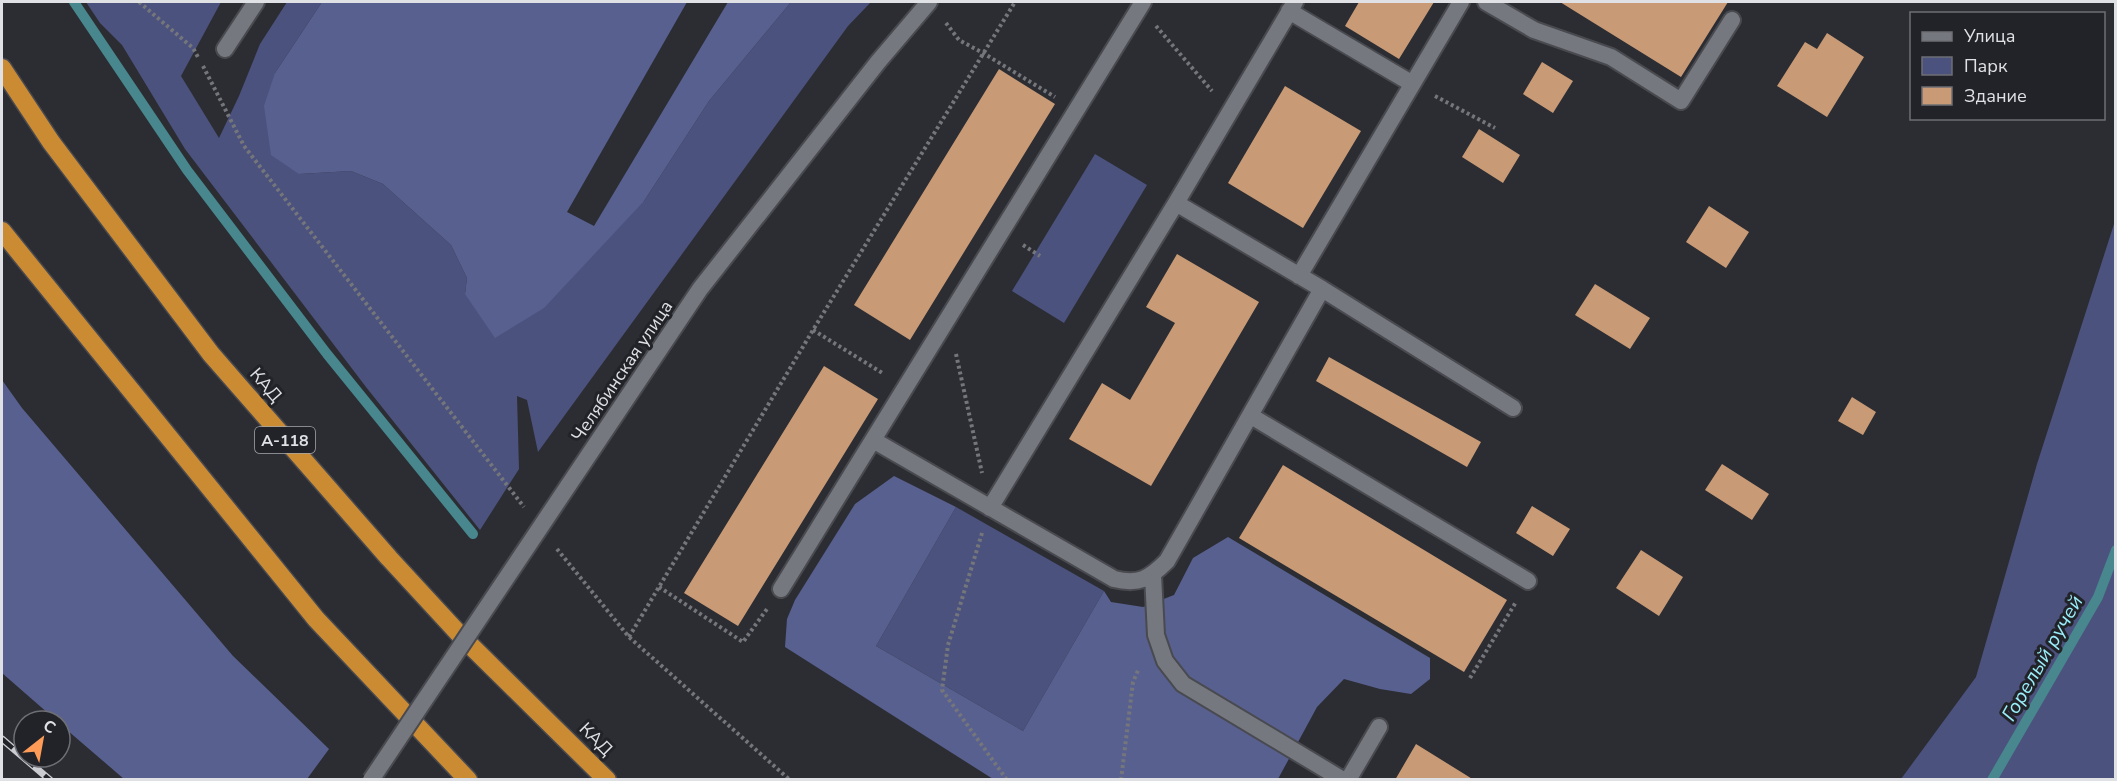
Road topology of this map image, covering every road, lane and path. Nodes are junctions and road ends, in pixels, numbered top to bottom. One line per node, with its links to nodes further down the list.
1 (139, 2): 29 (path)
2 (256, 2): 11 (street)
3 (929, 2): 39 (street, Челябинская улица, bridge)
4 (1015, 2): 12 (path)
5 (1461, 2): 14 (street)
6 (1486, 2): 9 (street)
7 (1141, 4): 15 (street); 16 (path)
8 (1292, 6): 14 (street); 16 (street)
9 (1731, 20)
10 (946, 23): 12 (path)
11 (225, 49)
12 (983, 53): 15 (path); 23 (path)
13 (2, 68): 41 (highway, КАД / А-118)
14 (1412, 83): 17 (path); 20 (street)
15 (1076, 110): 22 (street)
16 (1230, 112): 18 (street)
17 (1495, 128)
18 (1176, 203): 20 (street); 28 (street)
19 (2, 231): 40 (highway)
20 (1299, 276): 21 (street)
21 (1323, 289): 25 (street); 26 (street)
22 (948, 318): 24 (street); 28 (path)
23 (813, 330): 24 (path); 33 (path)
24 (905, 387): 27 (street)
25 (1513, 408)
26 (1251, 416): 31 (street); 32 (street)
27 (873, 440): 28 (street); 34 (street)
28 (990, 507): 31 (street); 43 (path)
29 (527, 511)
30 (555, 547): 36 (path)
31 (1153, 575): 35 (street)
32 (1528, 581): 37 (path)
33 (660, 587): 34 (path); 36 (path)
34 (781, 589)
35 (1156, 635): 44 (path); 45 (street)
36 (629, 637): 42 (path)
37 (1470, 678)
38 (1380, 727): 46 (street)
39 (371, 780)
40 (468, 780)
41 (607, 780)
42 (790, 780)
43 (1007, 780)
44 (1121, 780)
45 (1343, 780)
46 (1348, 780)

